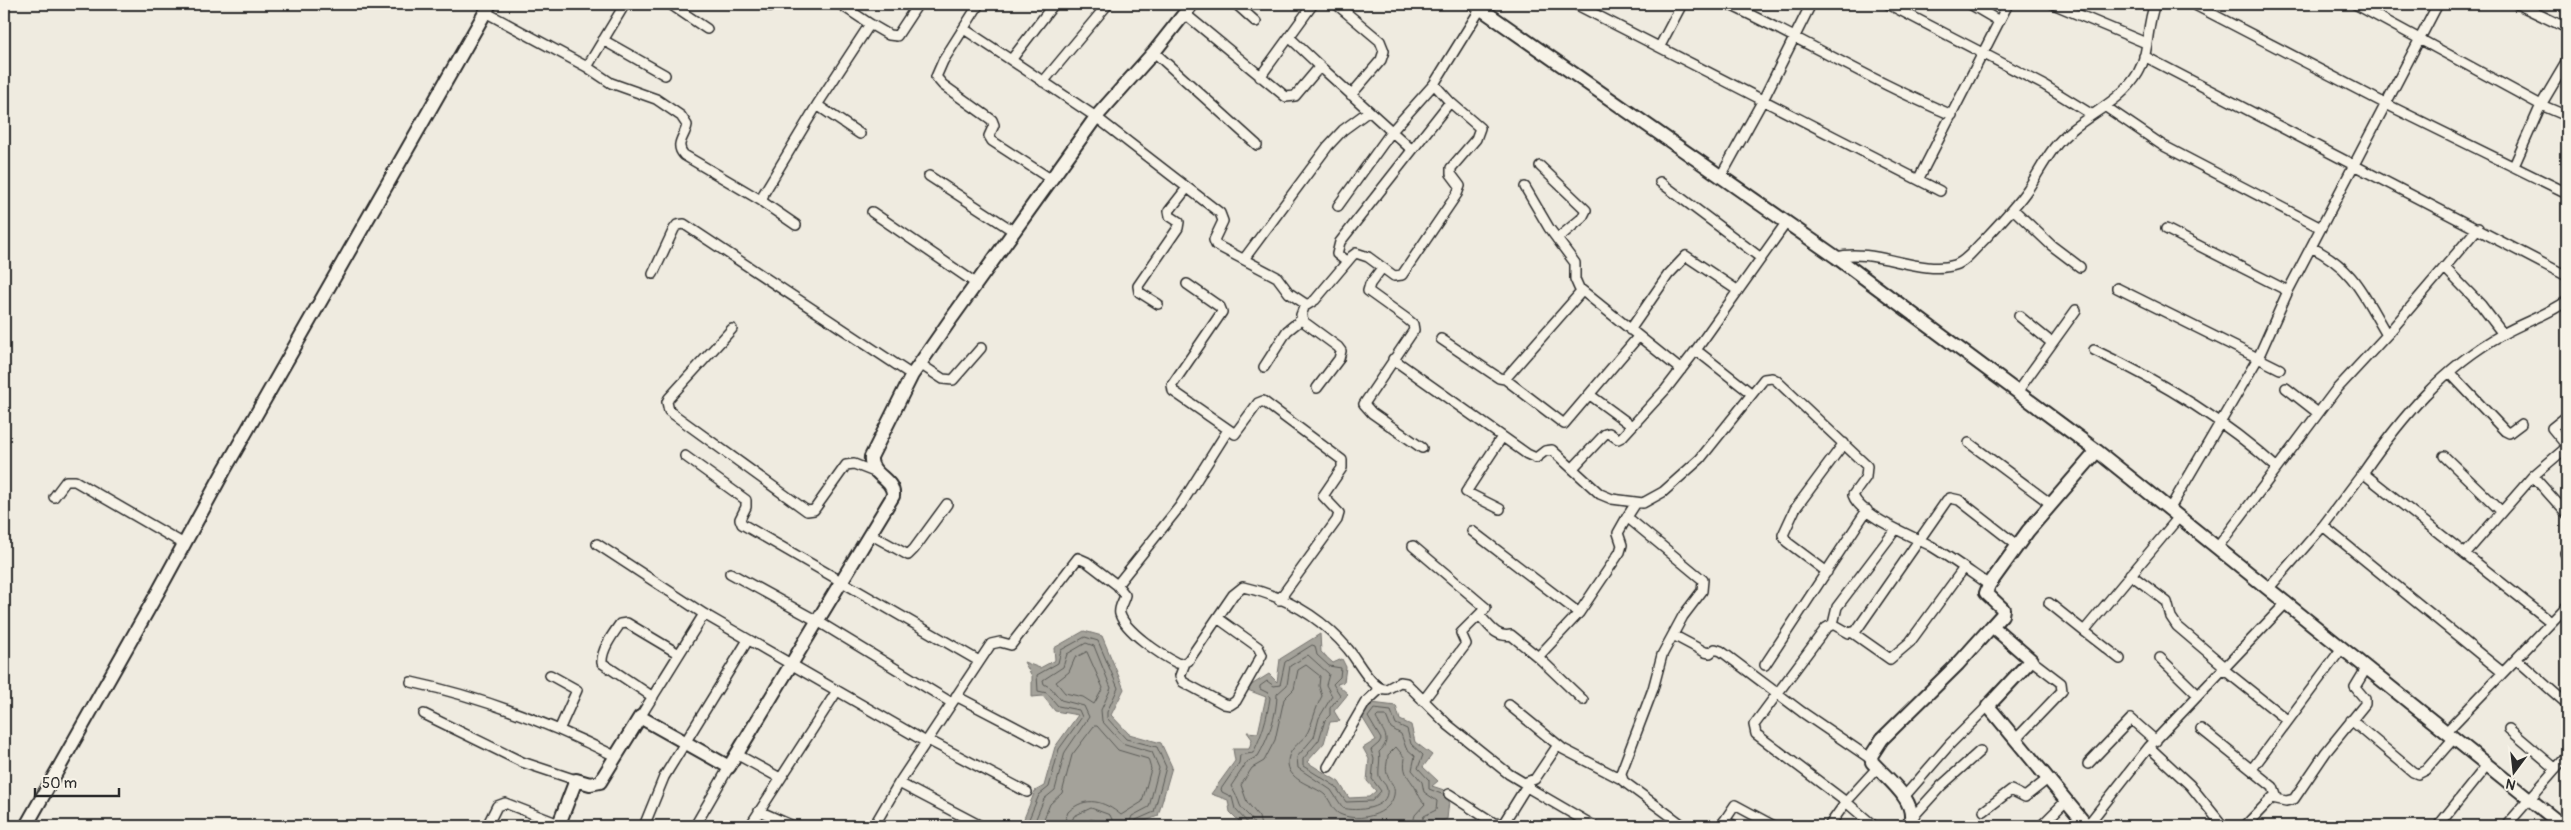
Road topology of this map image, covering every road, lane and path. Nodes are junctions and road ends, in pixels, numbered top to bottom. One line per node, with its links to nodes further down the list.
1 (625, 4): 36 (street)
2 (670, 4): 32 (street)
3 (840, 4): 29 (street)
4 (918, 4): 29 (street)
5 (979, 4): 30 (street)
6 (1054, 4): 42 (street)
7 (1108, 4): 48 (street)
8 (1236, 4): 28 (street)
9 (1313, 4): 34 (street)
10 (1336, 4): 50 (street)
11 (1575, 4): 38 (street)
12 (1682, 4): 38 (street)
13 (1728, 4): 33 (street)
14 (1811, 4): 33 (street)
15 (1888, 4): 40 (street)
16 (1970, 4): 27 (street)
17 (2008, 4): 27 (street)
18 (2053, 4): 37 (street)
19 (2155, 4): 37 (street)
20 (2193, 4): 53 (street)
21 (2355, 4): 35 (street)
22 (2438, 4): 35 (street)
23 (2517, 4): 31 (street)
24 (1477, 6): 49 (street); 70 (street)
25 (488, 8): 44 (street); 169 (street)
26 (1188, 9): 39 (street); 47 (street)
27 (1999, 21): 40 (street)
28 (1256, 22)
29 (870, 24): 54 (street)
30 (964, 28): 42 (street); 72 (street)
31 (2567, 28)
32 (707, 29)
33 (1796, 36): 51 (street); 59 (street)
34 (1289, 37): 45 (street); 47 (street)
35 (2419, 38): 53 (street); 55 (street)
36 (603, 40): 44 (street); 46 (street)
37 (2146, 43): 41 (street)
38 (1660, 46): 51 (street)
39 (1154, 52): 61 (street); 64 (street)
40 (1982, 52): 58 (street); 59 (street)
41 (2144, 56): 56 (street); 66 (street)
42 (1011, 60): 48 (street)
43 (2567, 61): 55 (street)
44 (587, 67): 78 (street)
45 (1323, 69): 47 (street); 50 (street)
46 (665, 75)
47 (1260, 77)
48 (1043, 82): 61 (street)
49 (1434, 84): 52 (street); 62 (street)
50 (1351, 95): 57 (street)
51 (1763, 100): 70 (street); 71 (street)
52 (1450, 102): 65 (street); 95 (street)
53 (2384, 103): 66 (street); 68 (street)
54 (817, 105): 63 (street); 78 (street)
55 (2541, 105): 60 (street); 68 (street)
56 (2106, 107): 58 (street); 84 (street)
57 (1369, 111): 62 (street); 92 (street)
58 (2091, 114): 80 (street)
59 (1952, 115): 71 (street)
60 (2567, 116)
61 (1096, 117): 72 (street); 75 (street)
62 (1392, 132): 65 (street); 79 (street)
63 (860, 134)
64 (1257, 145)
65 (1411, 149): 93 (street)
66 (2355, 164): 84 (street); 85 (street)
67 (1540, 166): 88 (street)
68 (2514, 166): 77 (street)
69 (929, 176): 87 (street)
70 (1721, 176): 82 (street)
71 (1918, 178): 76 (street)
72 (1052, 180): 87 (street)
73 (1660, 182): 91 (street)
74 (1525, 187): 88 (street)
75 (1187, 188): 92 (street); 106 (street)
76 (1940, 191)
77 (2567, 193)
78 (762, 200): 83 (street)
79 (1338, 206)
80 (2013, 209): 90 (street); 94 (street)
81 (872, 212): 99 (street)
82 (1786, 223): 90 (street); 91 (street)
83 (796, 225)
84 (2321, 228): 89 (street)
85 (2478, 228): 96 (street); 98 (street)
86 (2166, 229): 104 (street)
87 (1015, 232): 99 (street)
88 (1557, 239): 103 (street)
89 (2311, 247): 104 (street); 114 (street)
90 (1836, 257): 132 (street)
91 (1761, 258): 102 (street)
92 (1244, 259): 107 (street)
93 (1346, 262): 95 (street); 107 (street)
94 (2080, 267)
95 (1382, 268): 122 (street)
96 (2445, 268): 113 (street); 114 (street)
97 (653, 274): 128 (street)
98 (2567, 276)
99 (976, 284): 123 (street)
100 (1187, 284): 140 (street)
101 (2117, 288): 121 (street)
102 (1737, 290): 112 (street); 119 (street)
103 (1582, 291): 112 (street); 129 (street)
104 (2288, 291): 121 (street)
105 (2567, 301): 113 (street)
106 (1158, 304)
107 (1306, 305): 110 (street)
108 (2076, 310): 117 (street)
109 (2019, 316): 117 (street)
110 (1302, 319): 124 (street); 130 (street)
111 (732, 329): 151 (street)
112 (1630, 330): 115 (street)
113 (2503, 334): 127 (street)
114 (2387, 335): 135 (street)
115 (1638, 337): 126 (street); 133 (street)
116 (1441, 338): 129 (street)
117 (2052, 343): 132 (street)
118 (981, 348): 123 (street)
119 (1696, 350): 126 (street); 134 (street)
120 (2094, 350): 137 (street)
121 (2258, 358): 125 (street); 137 (street)
122 (1393, 359): 141 (street); 145 (street)
123 (920, 364): 128 (street)
124 (1264, 367)
125 (2280, 369)
126 (1681, 370): 139 (street)
127 (2449, 372): 138 (street); 152 (street)
128 (912, 375): 151 (street)
129 (1505, 379): 133 (street)
130 (1316, 388)
131 (2286, 388): 135 (street)
132 (2016, 392): 146 (street)
133 (1590, 394): 139 (street)
134 (1752, 394): 142 (street); 155 (street)
135 (2318, 413): 149 (street)
136 (2567, 416): 144 (street)
137 (2222, 423): 149 (street); 161 (street)
138 (2521, 424)
139 (1632, 426): 150 (street)
140 (1228, 430): 180 (street); 183 (street)
141 (1502, 437): 150 (street); 158 (street)
142 (1844, 443): 159 (street); 177 (street)
143 (1969, 443): 157 (street)
144 (2567, 446): 153 (street)
145 (1422, 448)
146 (2097, 452): 157 (street); 161 (street)
147 (684, 456): 179 (street)
148 (2444, 456): 160 (street)
149 (2276, 467): 173 (street)
150 (1573, 468): 155 (street)
151 (877, 473): 167 (street)
152 (2363, 473): 164 (street); 174 (street)
153 (2532, 476): 160 (street); 162 (street)
154 (54, 497): 169 (street)
155 (1636, 502): 163 (street)
156 (947, 504): 167 (street)
157 (2051, 504): 172 (street)
158 (1500, 509)
159 (1867, 510): 165 (street); 177 (street)
160 (2501, 511): 174 (street)
161 (2174, 514): 173 (street); 178 (street)
162 (2567, 514)
163 (1627, 517): 187 (street); 197 (street)
164 (2323, 526): 182 (street); 212 (street)
165 (1896, 529): 168 (street); 193 (street)
166 (1472, 531): 187 (street)
167 (870, 534): 179 (street)
168 (1917, 540): 172 (street); 175 (street); 196 (street)
169 (184, 544): 270 (street)
170 (597, 544): 188 (street)
171 (1413, 546): 189 (street)
172 (2018, 546): 181 (street)
173 (2217, 548): 182 (street)
174 (2465, 554): 192 (street)
175 (1964, 568): 181 (street); 196 (street)
176 (730, 572): 191 (street)
177 (1827, 572): 209 (street)
178 (2130, 574): 195 (street); 210 (street)
179 (842, 582): 191 (street); 206 (street)
180 (1117, 584): 206 (street); 207 (street)
181 (1989, 585): 194 (street)
182 (2268, 589): 184 (street)
183 (1279, 600): 190 (street); 215 (street)
184 (2286, 602): 199 (street); 210 (street)
185 (2049, 603): 195 (street)
186 (2567, 606): 192 (street)
187 (1579, 613): 201 (street)
188 (704, 614): 198 (street); 200 (street)
189 (1480, 616): 201 (street); 222 (street)
190 (1219, 619): 207 (street); 207 (street)
191 (819, 622): 208 (street); 220 (street)
192 (2551, 622): 204 (street)
193 (1832, 624): 196 (street); 217 (street)
194 (1992, 626): 205 (street); 244 (street)
195 (2084, 630): 203 (street)
196 (1853, 633)
197 (1673, 635): 217 (street); 254 (street)
198 (748, 640): 208 (street); 237 (street)
199 (2342, 648): 211 (street); 228 (street)
200 (679, 654): 219 (street); 219 (street)
201 (1538, 657): 221 (street)
202 (2160, 658): 218 (street)
203 (2120, 659)
204 (2516, 659): 212 (street); 223 (street)
205 (2031, 660): 225 (street); 234 (street)
206 (979, 661): 220 (street)
207 (1185, 663)
208 (793, 664): 216 (street); 241 (street)
209 (1765, 665)
210 (2223, 667): 218 (street); 228 (street)
211 (2367, 668): 229 (street); 233 (street)
212 (2502, 672): 233 (street)
213 (550, 675): 232 (street)
214 (411, 682): 232 (street)
215 (1380, 689): 222 (street); 248 (street)
216 (837, 691): 235 (street); 251 (street)
217 (1778, 694): 244 (street); 263 (street)
218 (2198, 695): 238 (street)
219 (653, 697): 227 (street)
220 (954, 699): 235 (street); 236 (street)
221 (1583, 700)
222 (1424, 701): 256 (street)
223 (2567, 704)
224 (1509, 705): 239 (street)
225 (1988, 706): 234 (street); 259 (street)
226 (424, 714): 253 (street)
227 (640, 717): 237 (street); 242 (street)
228 (2287, 720): 249 (street)
229 (2351, 720): 233 (street); 260 (street)
230 (2201, 729): 249 (street)
231 (2509, 729): 250 (street)
232 (559, 730): 242 (street)
233 (2450, 735): 246 (street)
234 (2016, 739): 252 (street)
235 (927, 741): 255 (street); 257 (street)
236 (1044, 742)
237 (685, 743): 247 (street); 272 (street)
238 (2152, 744): 245 (street); 284 (street); 285 (street)
239 (1558, 745): 254 (street); 256 (street)
240 (1980, 750): 266 (street)
241 (738, 755): 247 (street); 251 (street)
242 (615, 756): 253 (street)
243 (2567, 756): 250 (street)
244 (1874, 763): 259 (street); 263 (street)
245 (2088, 764)
246 (2487, 765): 261 (street); 287 (street)
247 (729, 767): 273 (street)
248 (1328, 768)
249 (2252, 769): 260 (street)
250 (2556, 769): 261 (street)
251 (780, 778): 264 (street)
252 (2049, 778): 262 (street); 265 (street)
253 (576, 780): 268 (street)
254 (1622, 780): 278 (street)
255 (900, 783): 275 (street); 276 (street)
256 (1528, 785): 258 (street); 277 (street)
257 (1027, 792)
258 (1449, 794)
259 (1904, 798): 266 (street)
260 (2277, 798): 286 (street)
261 (2529, 799): 288 (street); 289 (street)
262 (2067, 800): 283 (street); 284 (street)
263 (1846, 802): 281 (street); 282 (street)
264 (759, 811): 269 (street); 274 (street)
265 (1984, 812)
266 (1910, 822)
267 (1722, 823): 279 (street); 280 (street)
268 (554, 824): 271 (street)
269 (788, 825)
270 (26, 826)
271 (486, 826)
272 (644, 826)
273 (695, 826)
274 (750, 826)
275 (874, 826)
276 (981, 826)
277 (1594, 826)
278 (1684, 826)
279 (1735, 826)
280 (1774, 826)
281 (1829, 826)
282 (1874, 826)
283 (2041, 826)
284 (2087, 826)
285 (2223, 826)
286 (2245, 826)
287 (2438, 826)
288 (2506, 826)
289 (2563, 826)

